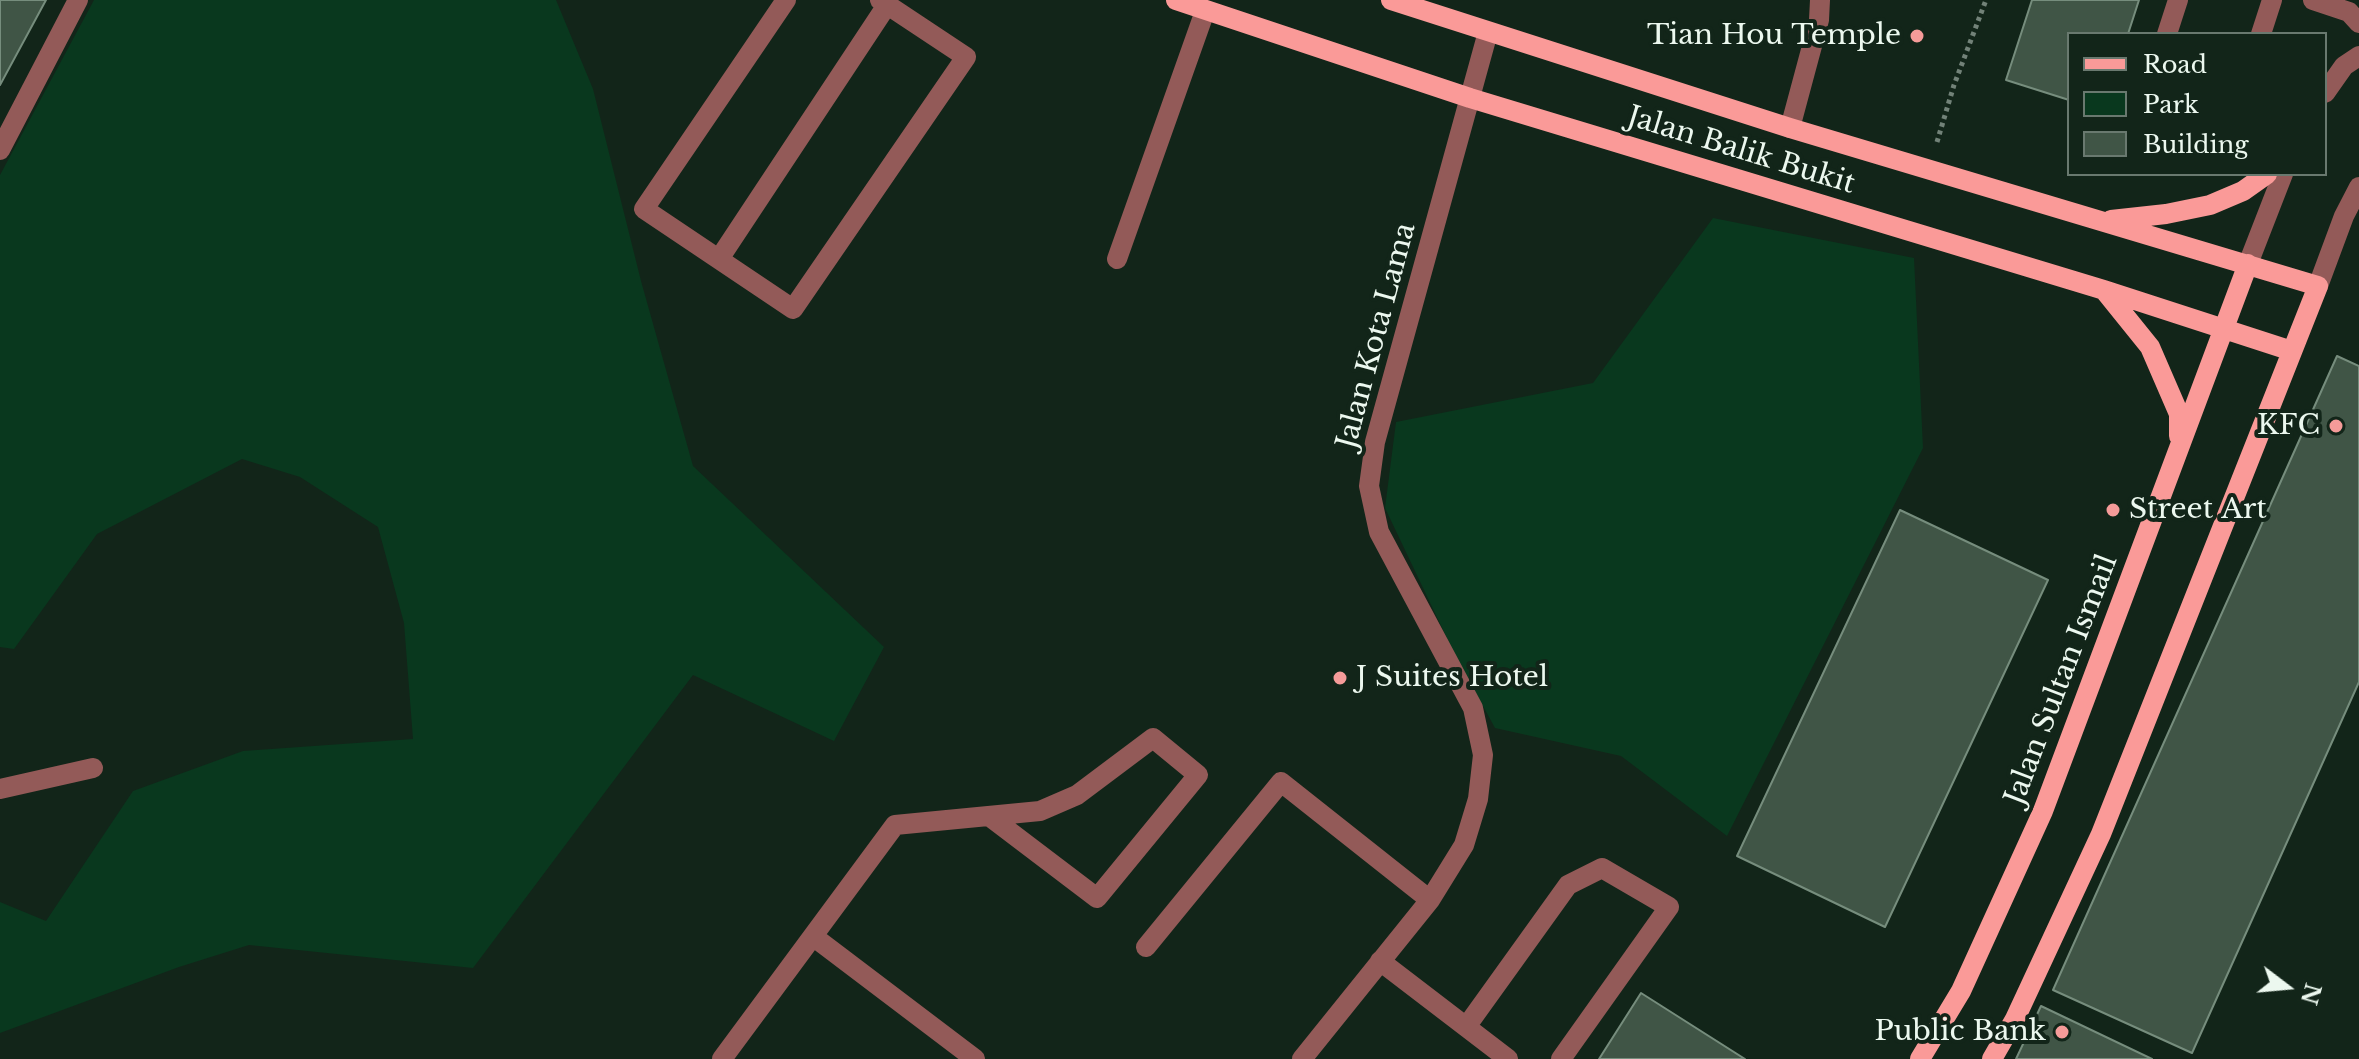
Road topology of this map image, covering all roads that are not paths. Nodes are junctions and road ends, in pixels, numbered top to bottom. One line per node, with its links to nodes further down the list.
1 (78, 0): 20 (street)
2 (786, 0): 25 (street)
3 (1176, 0): 11 (main road, Jalan Balik Bukit)
4 (1391, 0): 10 (main road, Jalan Balik Bukit)
5 (1820, 0): 19 (street)
6 (2178, 0): 14 (street)
7 (2272, 0): 15 (street)
8 (2313, 0): 12 (street)
9 (883, 2): 25 (street); 25 (street)
10 (1418, 4): 13 (main road, Jalan Balik Bukit)
11 (1205, 11): 18 (main road, Jalan Balik Bukit); 26 (street)
12 (2359, 23)
13 (1488, 32): 18 (street, Jalan Kota Lama); 19 (main road, Jalan Balik Bukit)
14 (2168, 32)
15 (2262, 32)
16 (2359, 56): 17 (street)
17 (2327, 90)
18 (1470, 98): 29 (main road, Jalan Balik Bukit); 36 (street, Jalan Kota Lama)
19 (1790, 128): 24 (main road, Jalan Balik Bukit)
20 (0, 150)
21 (2264, 176): 24 (main road)
22 (2282, 176): 27 (street)
23 (2359, 187): 28 (street)
24 (2103, 221): 27 (main road, Jalan Balik Bukit)
25 (719, 259)
26 (1117, 259)
27 (2248, 264): 28 (main road, Jalan Balik Bukit); 30 (main road, Jalan Sultan Ismail)
28 (2318, 286): 31 (main road)
29 (2104, 290): 30 (main road, Jalan Balik Bukit); 32 (main road)
30 (2224, 328): 31 (main road, Jalan Balik Bukit); 32 (main road, Jalan Sultan Ismail)
31 (2292, 351): 47 (main road)
32 (2179, 450): 46 (main road, Jalan Sultan Ismail)
33 (93, 768): 34 (street)
34 (0, 789)
35 (989, 816): 35 (street); 37 (street)
36 (1430, 900): 38 (street); 39 (street, Jalan Kota Lama)
37 (814, 937): 41 (street); 42 (street)
38 (1146, 947)
39 (1380, 961): 40 (street); 43 (street, Jalan Kota Lama)
40 (1466, 1027): 44 (street); 45 (street)
41 (722, 1059)
42 (975, 1059)
43 (1302, 1059)
44 (1508, 1059)
45 (1561, 1059)
46 (1920, 1059)
47 (1992, 1059)

